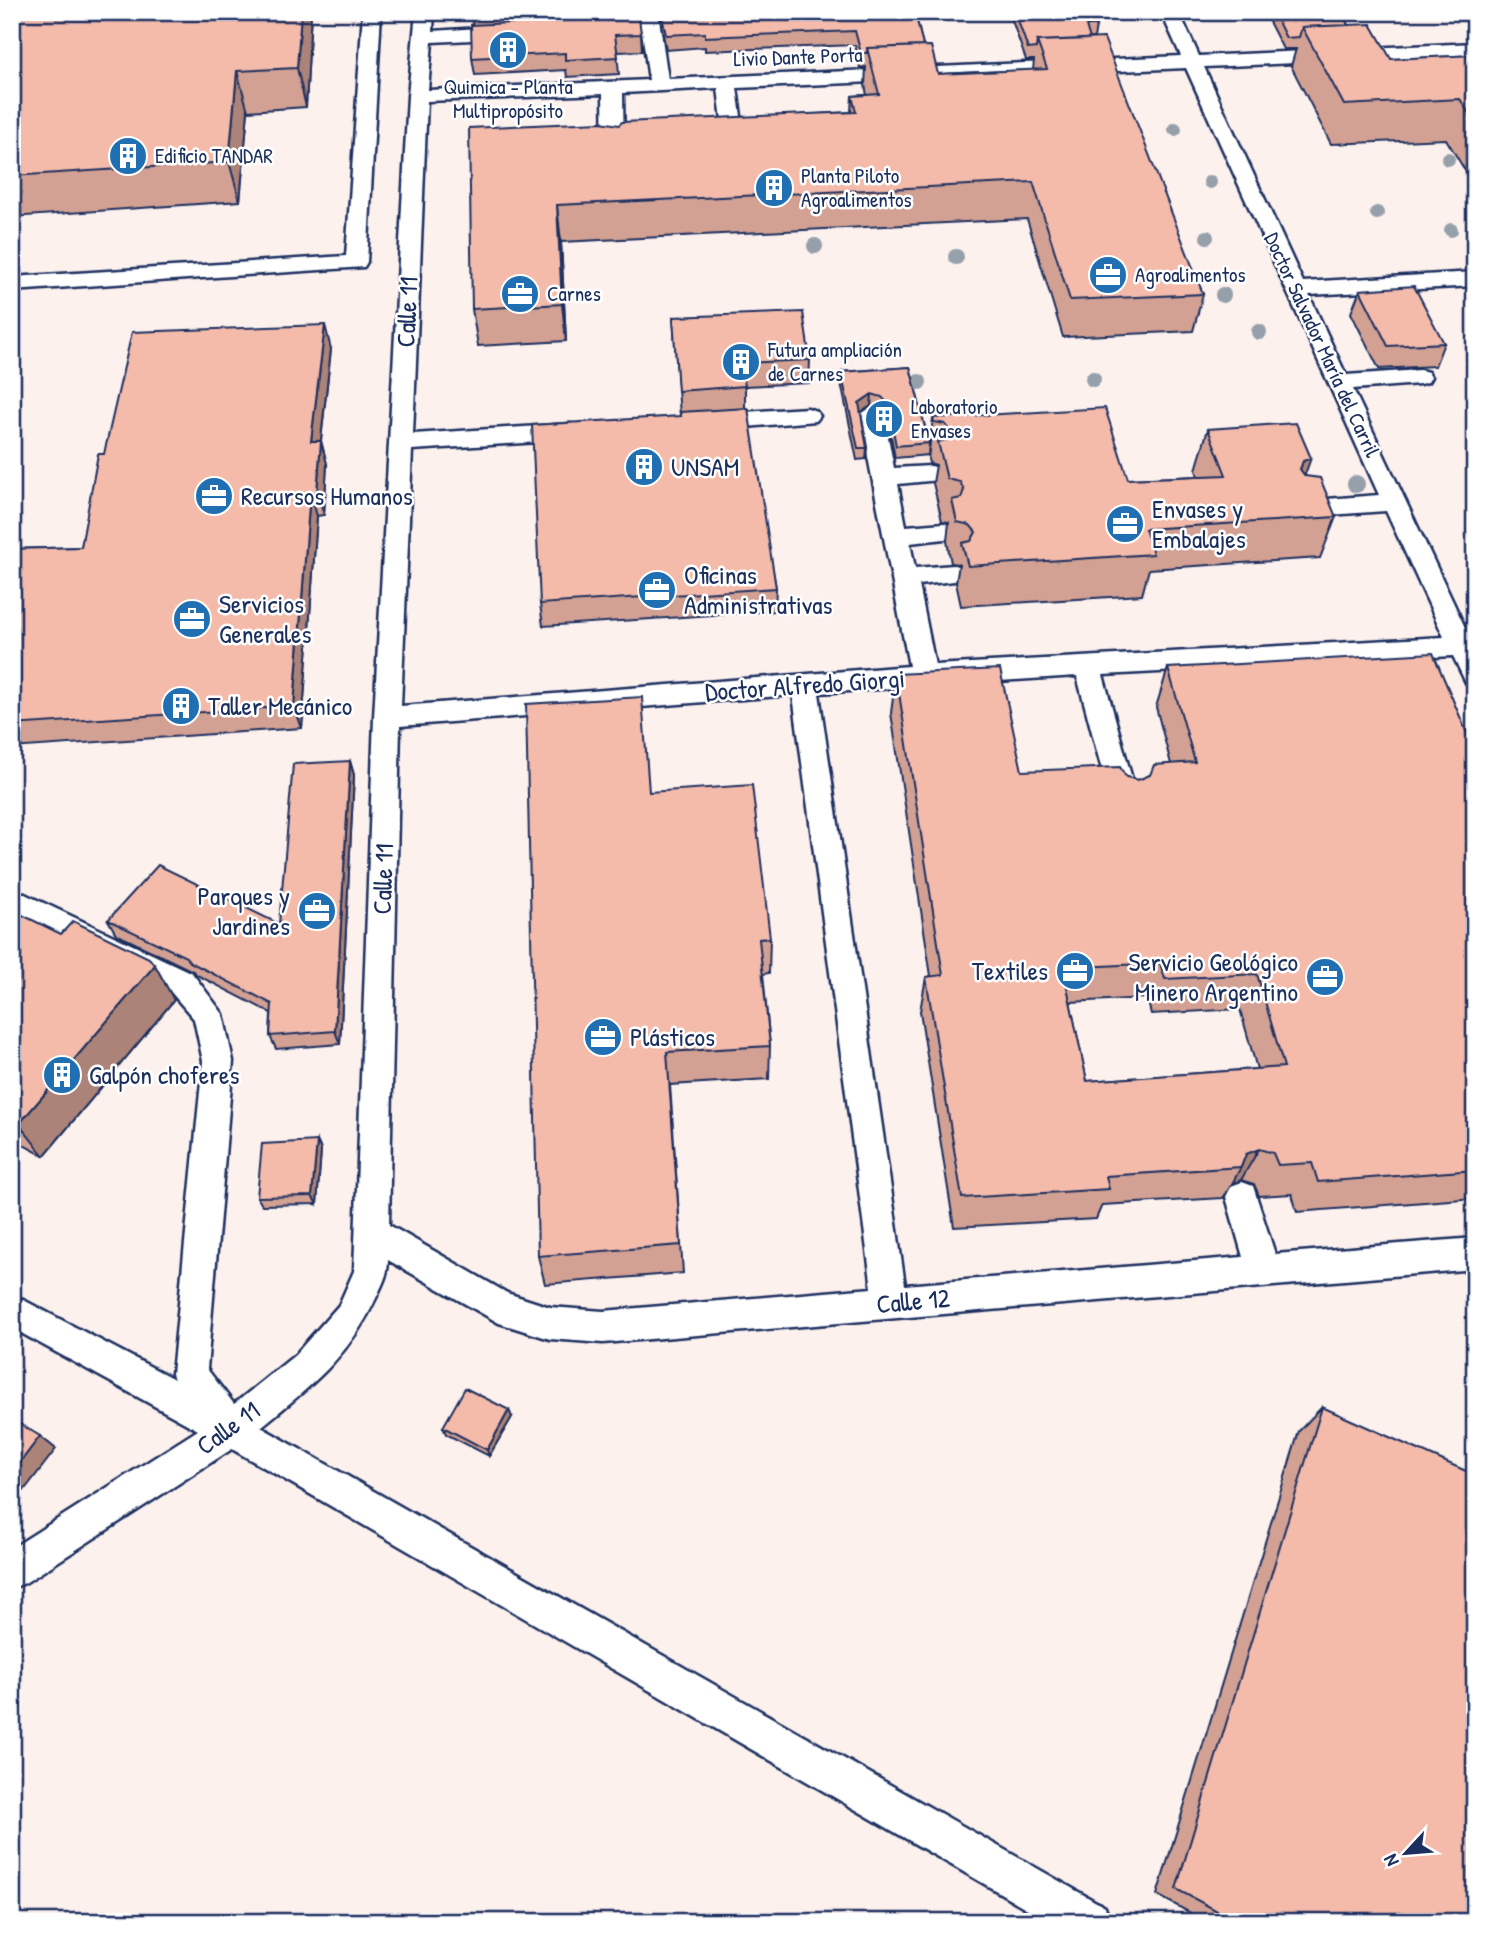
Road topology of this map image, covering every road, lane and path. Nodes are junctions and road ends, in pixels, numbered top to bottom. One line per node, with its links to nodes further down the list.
1 (372, 12): 16 (lane)
2 (1170, 12): 8 (lane, Doctor Salvador María del Carril)
3 (650, 19): 5 (lane); 10 (lane)
4 (424, 25): 6 (lane); 12 (lane, Calle 11)
5 (584, 29)
6 (530, 31)
7 (1475, 49): 8 (lane, Livio Dante Porta)
8 (1193, 62): 9 (lane, Livio Dante Porta); 17 (lane, Doctor Salvador María del Carril)
9 (727, 82): 10 (lane, Livio Dante Porta); 13 (lane)
10 (659, 85): 11 (lane, Livio Dante Porta)
11 (613, 88): 12 (lane, Livio Dante Porta); 14 (lane)
12 (418, 96): 24 (lane, Calle 11)
13 (735, 144)
14 (614, 155)
15 (1475, 279): 17 (lane)
16 (12, 284)
17 (1295, 289): 19 (lane, Doctor Salvador María del Carril)
18 (1420, 377): 19 (lane)
19 (1339, 383): 27 (lane, Doctor Salvador María del Carril)
20 (808, 416): 22 (lane)
21 (872, 416): 26 (lane)
22 (686, 424)
23 (590, 430): 24 (lane)
24 (400, 443): 38 (lane, Calle 11)
25 (931, 474): 26 (lane)
26 (886, 477): 30 (lane)
27 (1394, 502): 28 (lane); 33 (lane, Doctor Salvador María del Carril)
28 (1300, 509)
29 (944, 532): 30 (lane)
30 (897, 535): 32 (lane)
31 (954, 574): 32 (lane)
32 (905, 577): 35 (lane)
33 (1468, 646): 34 (lane, Doctor Alfredo Giorgi); 36 (lane, Doctor Salvador María del Carril)
34 (1087, 666): 35 (lane, Doctor Alfredo Giorgi); 39 (lane)
35 (924, 675): 37 (lane, Doctor Alfredo Giorgi)
36 (1475, 676)
37 (805, 684): 38 (lane, Doctor Alfredo Giorgi); 45 (lane)
38 (387, 717): 42 (lane, Calle 11)
39 (1125, 804)
40 (12, 900): 47 (lane)
41 (1242, 1197): 44 (lane)
42 (372, 1233): 45 (lane, Calle 12); 47 (lane, Calle 11)
43 (1475, 1253): 44 (lane, Calle 12)
44 (1264, 1272): 45 (lane, Calle 12)
45 (891, 1303)
46 (12, 1310): 47 (lane)
47 (231, 1429): 48 (lane, Calle 11); 49 (lane)
48 (12, 1570)
49 (1090, 1922)

